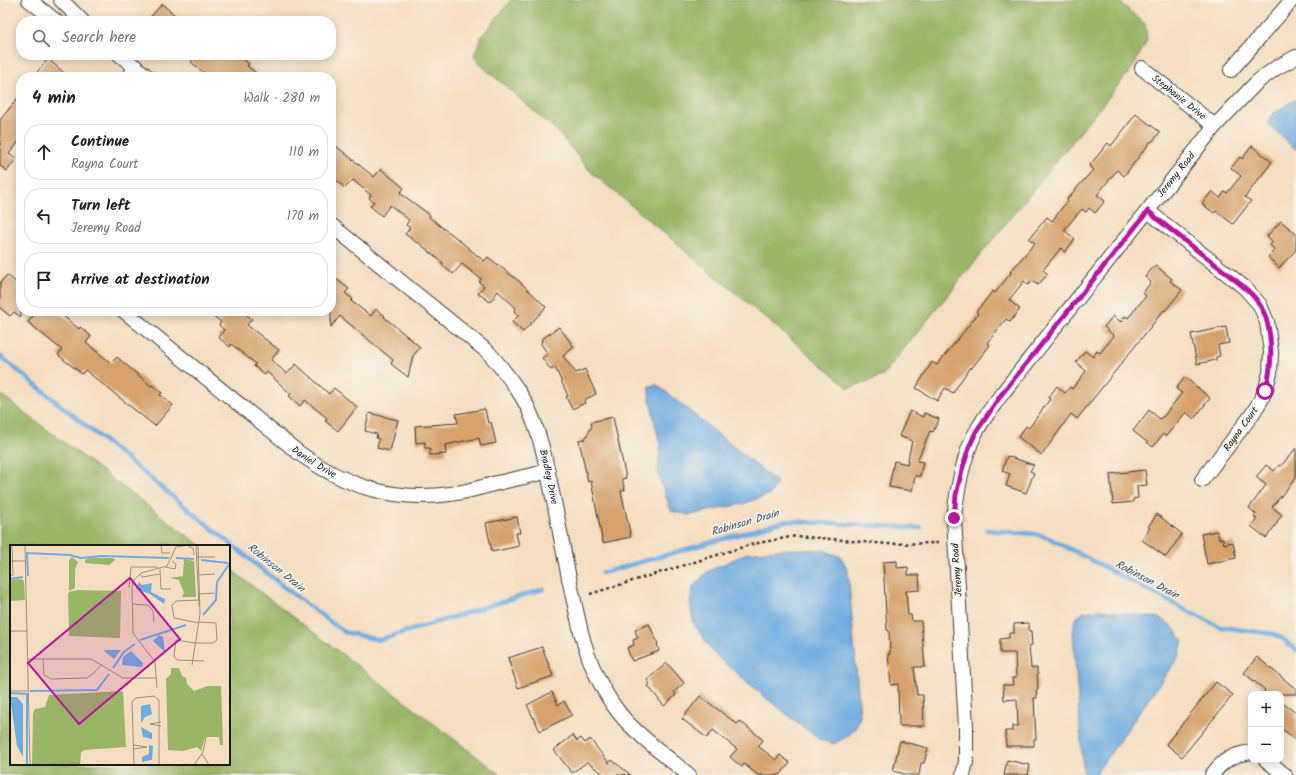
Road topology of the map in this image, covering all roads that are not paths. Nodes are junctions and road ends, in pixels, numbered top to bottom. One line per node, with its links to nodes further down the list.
1 (29, 0): 4 (street)
2 (61, 0): 5 (street)
3 (1293, 6): 9 (street)
4 (50, 16)
5 (77, 16)
6 (1296, 57): 11 (street, Jeremy Road)
7 (124, 60): 10 (street)
8 (1142, 68): 11 (street, Stephanie Drive)
9 (1231, 70)
10 (133, 72)
11 (1215, 126): 12 (street, Jeremy Road)
12 (1148, 211): 16 (street, Rayna Court); 20 (street, Jeremy Road)
13 (336, 229): 15 (street, Bradley Drive)
14 (130, 316): 15 (street, Daniel Drive)
15 (548, 471): 19 (street, Bradley Drive)
16 (1202, 480)
17 (1248, 753): 21 (street)
18 (1270, 763): 22 (street)
19 (689, 775)
20 (963, 775)
21 (1212, 775)
22 (1285, 775)

